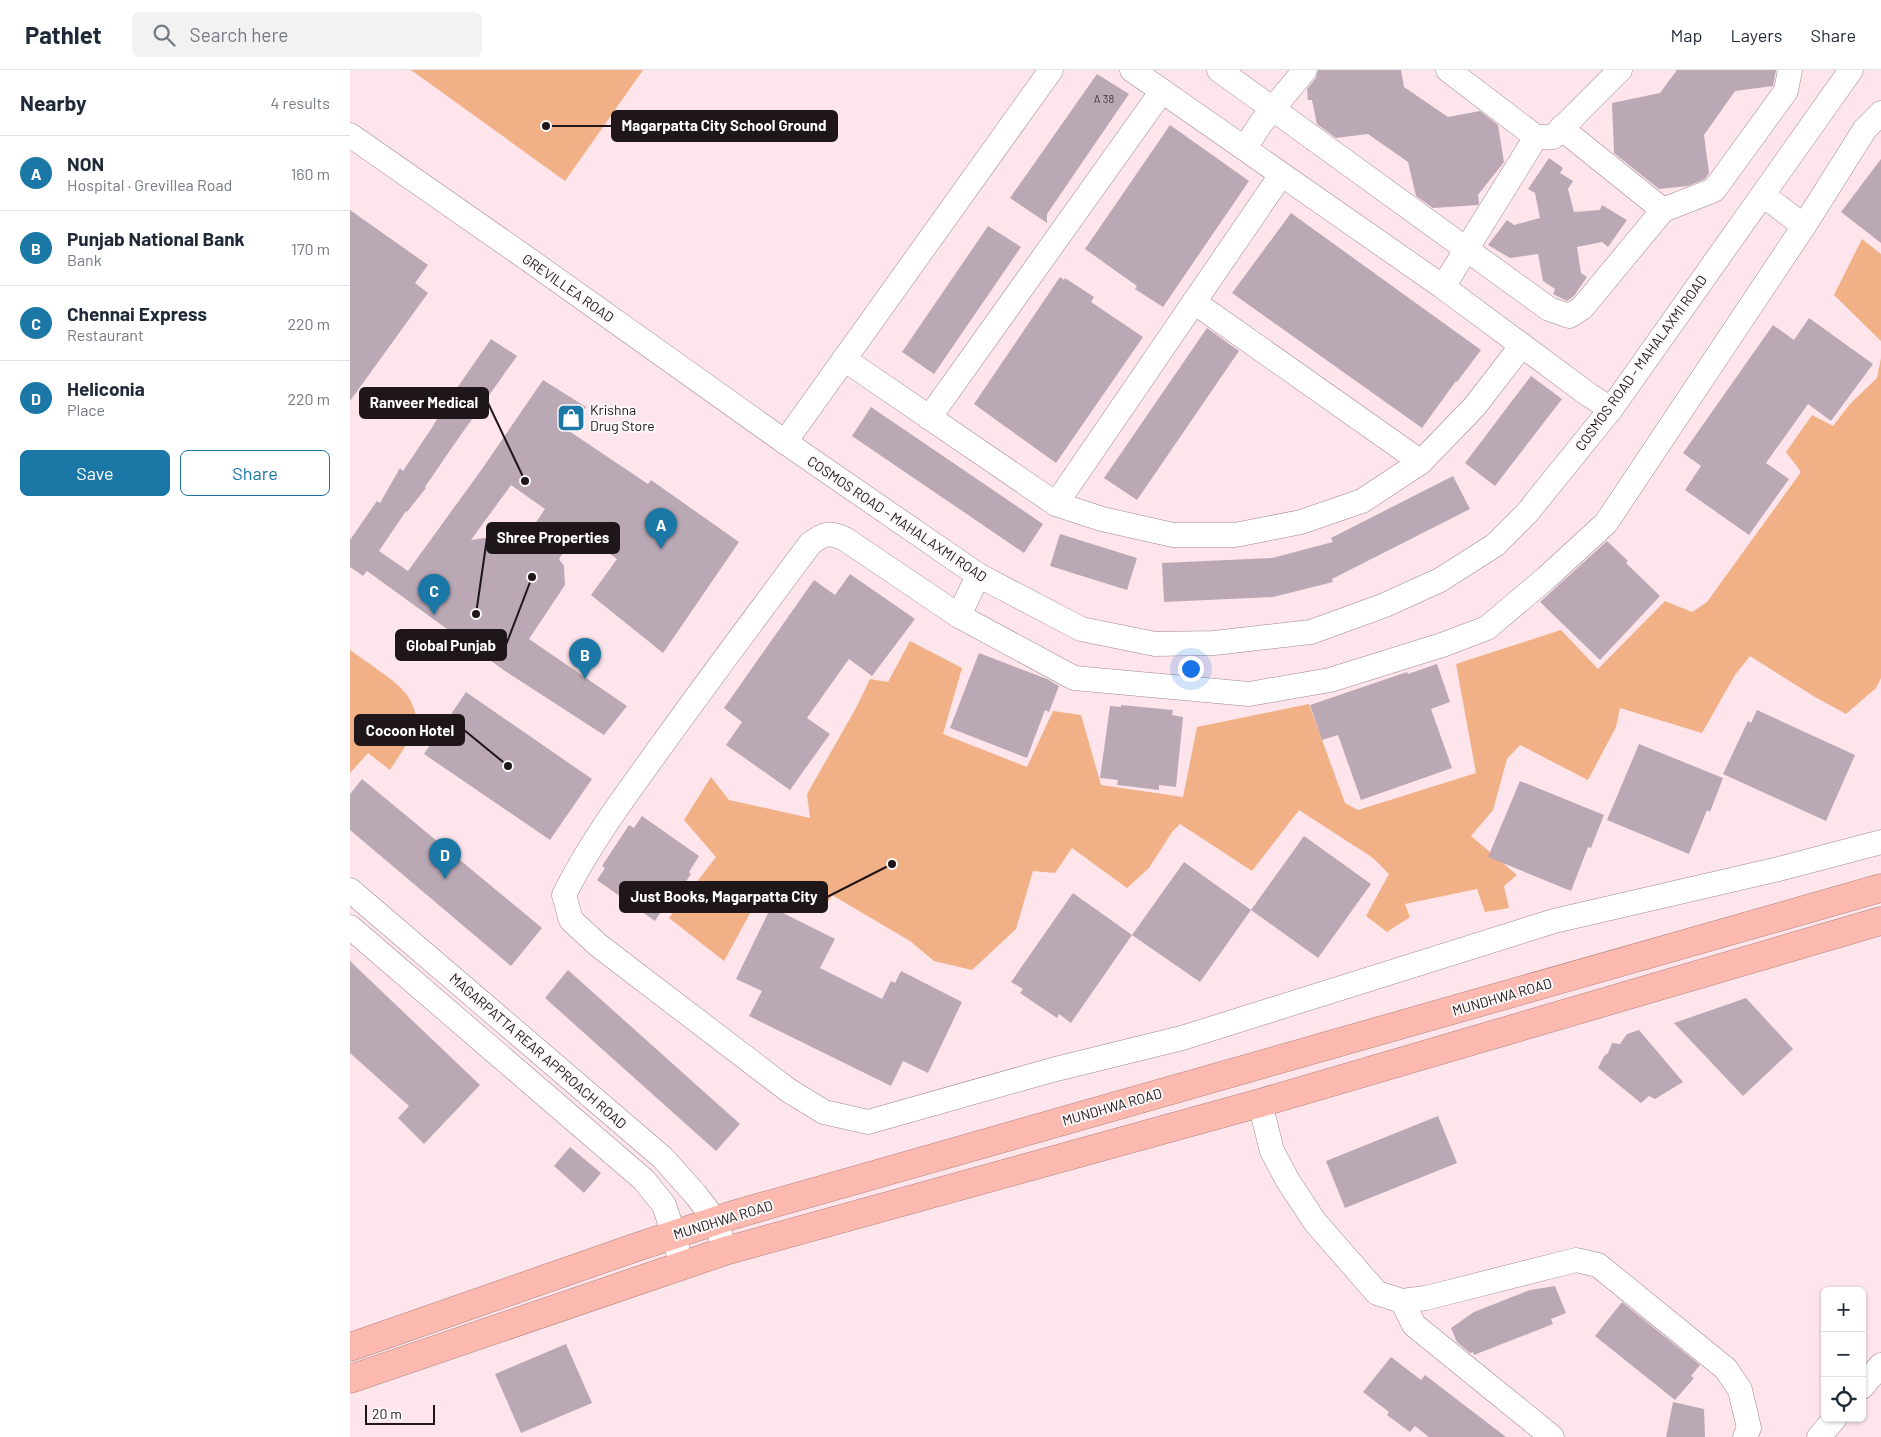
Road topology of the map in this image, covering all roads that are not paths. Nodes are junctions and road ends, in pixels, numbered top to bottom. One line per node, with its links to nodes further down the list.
1 (1051, 70): 24 (street)
2 (1132, 70): 9 (street)
3 (1219, 70): 10 (street)
4 (1305, 70): 10 (street)
5 (1448, 70): 14 (street)
6 (1620, 70): 12 (street)
7 (1790, 70): 18 (street)
8 (1851, 70): 17 (street, COSMOS ROAD - MAHALAXMI ROAD)
9 (1162, 91): 15 (street); 26 (street)
10 (1272, 108): 15 (street); 20 (street)
11 (1881, 113): 19 (street)
12 (1562, 128): 14 (street); 18 (street)
13 (350, 135): 27 (street, GREVILLEA ROAD)
14 (1536, 137): 20 (street)
15 (1245, 148): 16 (street)
16 (1281, 175): 21 (street); 22 (street)
17 (1763, 195): 19 (street); 25 (street, COSMOS ROAD - MAHALAXMI ROAD)
18 (1663, 210): 20 (street)
19 (1804, 226): 31 (street)
20 (1467, 248): 21 (street)
21 (1443, 287): 23 (street)
22 (1194, 302): 28 (street); 29 (street)
23 (1522, 345): 25 (street); 28 (street)
24 (844, 359): 26 (street); 27 (street)
25 (1611, 409): 30 (street, COSMOS ROAD - MAHALAXMI ROAD)
26 (929, 418): 29 (street)
27 (785, 442): 30 (street, COSMOS ROAD - MAHALAXMI ROAD)
28 (1421, 462): 29 (street)
29 (1056, 504)
30 (978, 575): 31 (street)
31 (959, 616): 32 (street)
32 (1881, 842)
33 (1881, 888): 37 (highway, MUNDHWA ROAD)
34 (350, 890): 40 (street, MAGARPATTA REAR APPROACH ROAD)
35 (1881, 921): 38 (highway)
36 (350, 927): 41 (street, MAGARPATTA REAR APPROACH ROAD)
37 (1491, 1000): 38 (highway); 40 (highway, MUNDHWA ROAD)
38 (1501, 1032): 39 (highway)
39 (1260, 1103): 42 (highway); 44 (street)
40 (716, 1221): 41 (highway, MUNDHWA ROAD); 42 (street)
41 (674, 1234): 43 (street, MAGARPATTA REAR APPROACH ROAD); 45 (highway, MUNDHWA ROAD)
42 (725, 1251): 43 (highway)
43 (681, 1265): 47 (highway)
44 (1402, 1301): 50 (street); 51 (street)
45 (350, 1347)
46 (1881, 1365): 48 (street)
47 (350, 1380)
48 (1866, 1382)
49 (1832, 1422): 52 (street)
50 (1552, 1437)
51 (1745, 1437)
52 (1819, 1437)

